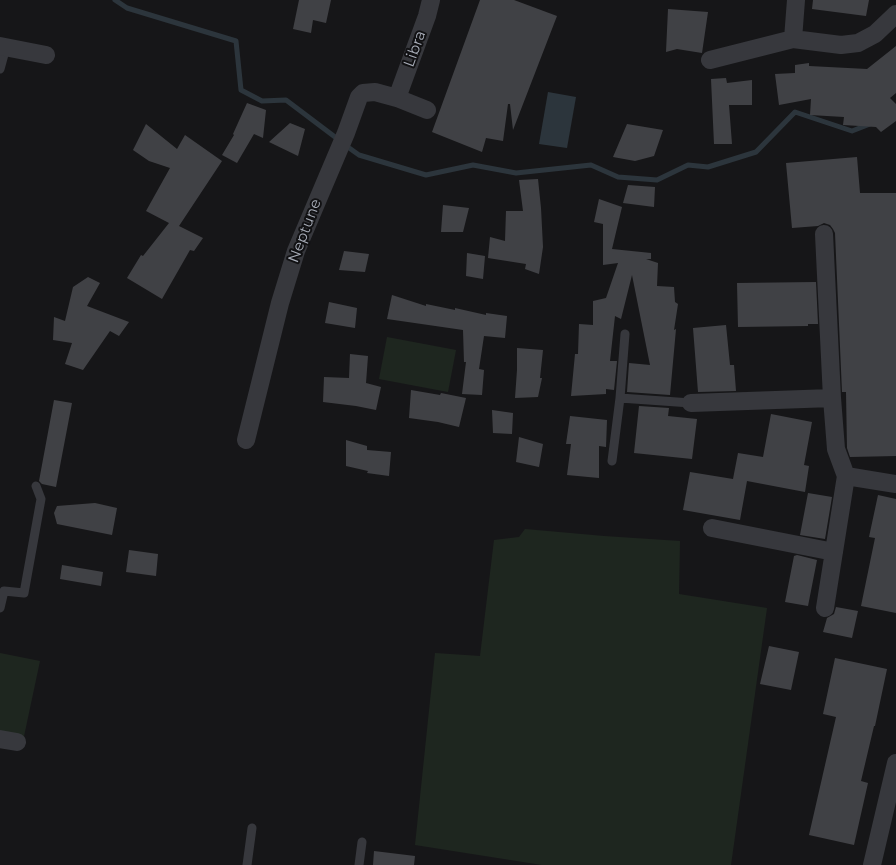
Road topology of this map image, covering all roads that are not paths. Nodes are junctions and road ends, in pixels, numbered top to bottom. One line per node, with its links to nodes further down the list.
1 (431, 0): 9 (street, Libra)
2 (796, 0): 4 (street)
3 (896, 14): 4 (street)
4 (793, 39): 7 (street)
5 (3, 46): 6 (street); 8 (lane)
6 (46, 55)
7 (710, 60)
8 (0, 69)
9 (397, 98): 10 (street, Neptune); 16 (street, Neptune)
10 (427, 110)
11 (824, 234): 14 (street)
12 (625, 334): 13 (lane)
13 (620, 398): 15 (lane); 17 (lane)
14 (832, 398): 15 (street); 18 (street)
15 (691, 403)
16 (246, 440)
17 (612, 461)
18 (846, 476): 19 (street); 22 (street)
19 (896, 484)
20 (36, 486): 23 (lane)
21 (712, 528): 22 (street)
22 (834, 552): 24 (street)
23 (0, 608)
24 (825, 608)
25 (896, 763): 30 (street)
26 (252, 828): 28 (lane)
27 (362, 842): 29 (lane)
28 (247, 865)
29 (359, 865)
30 (872, 865)

